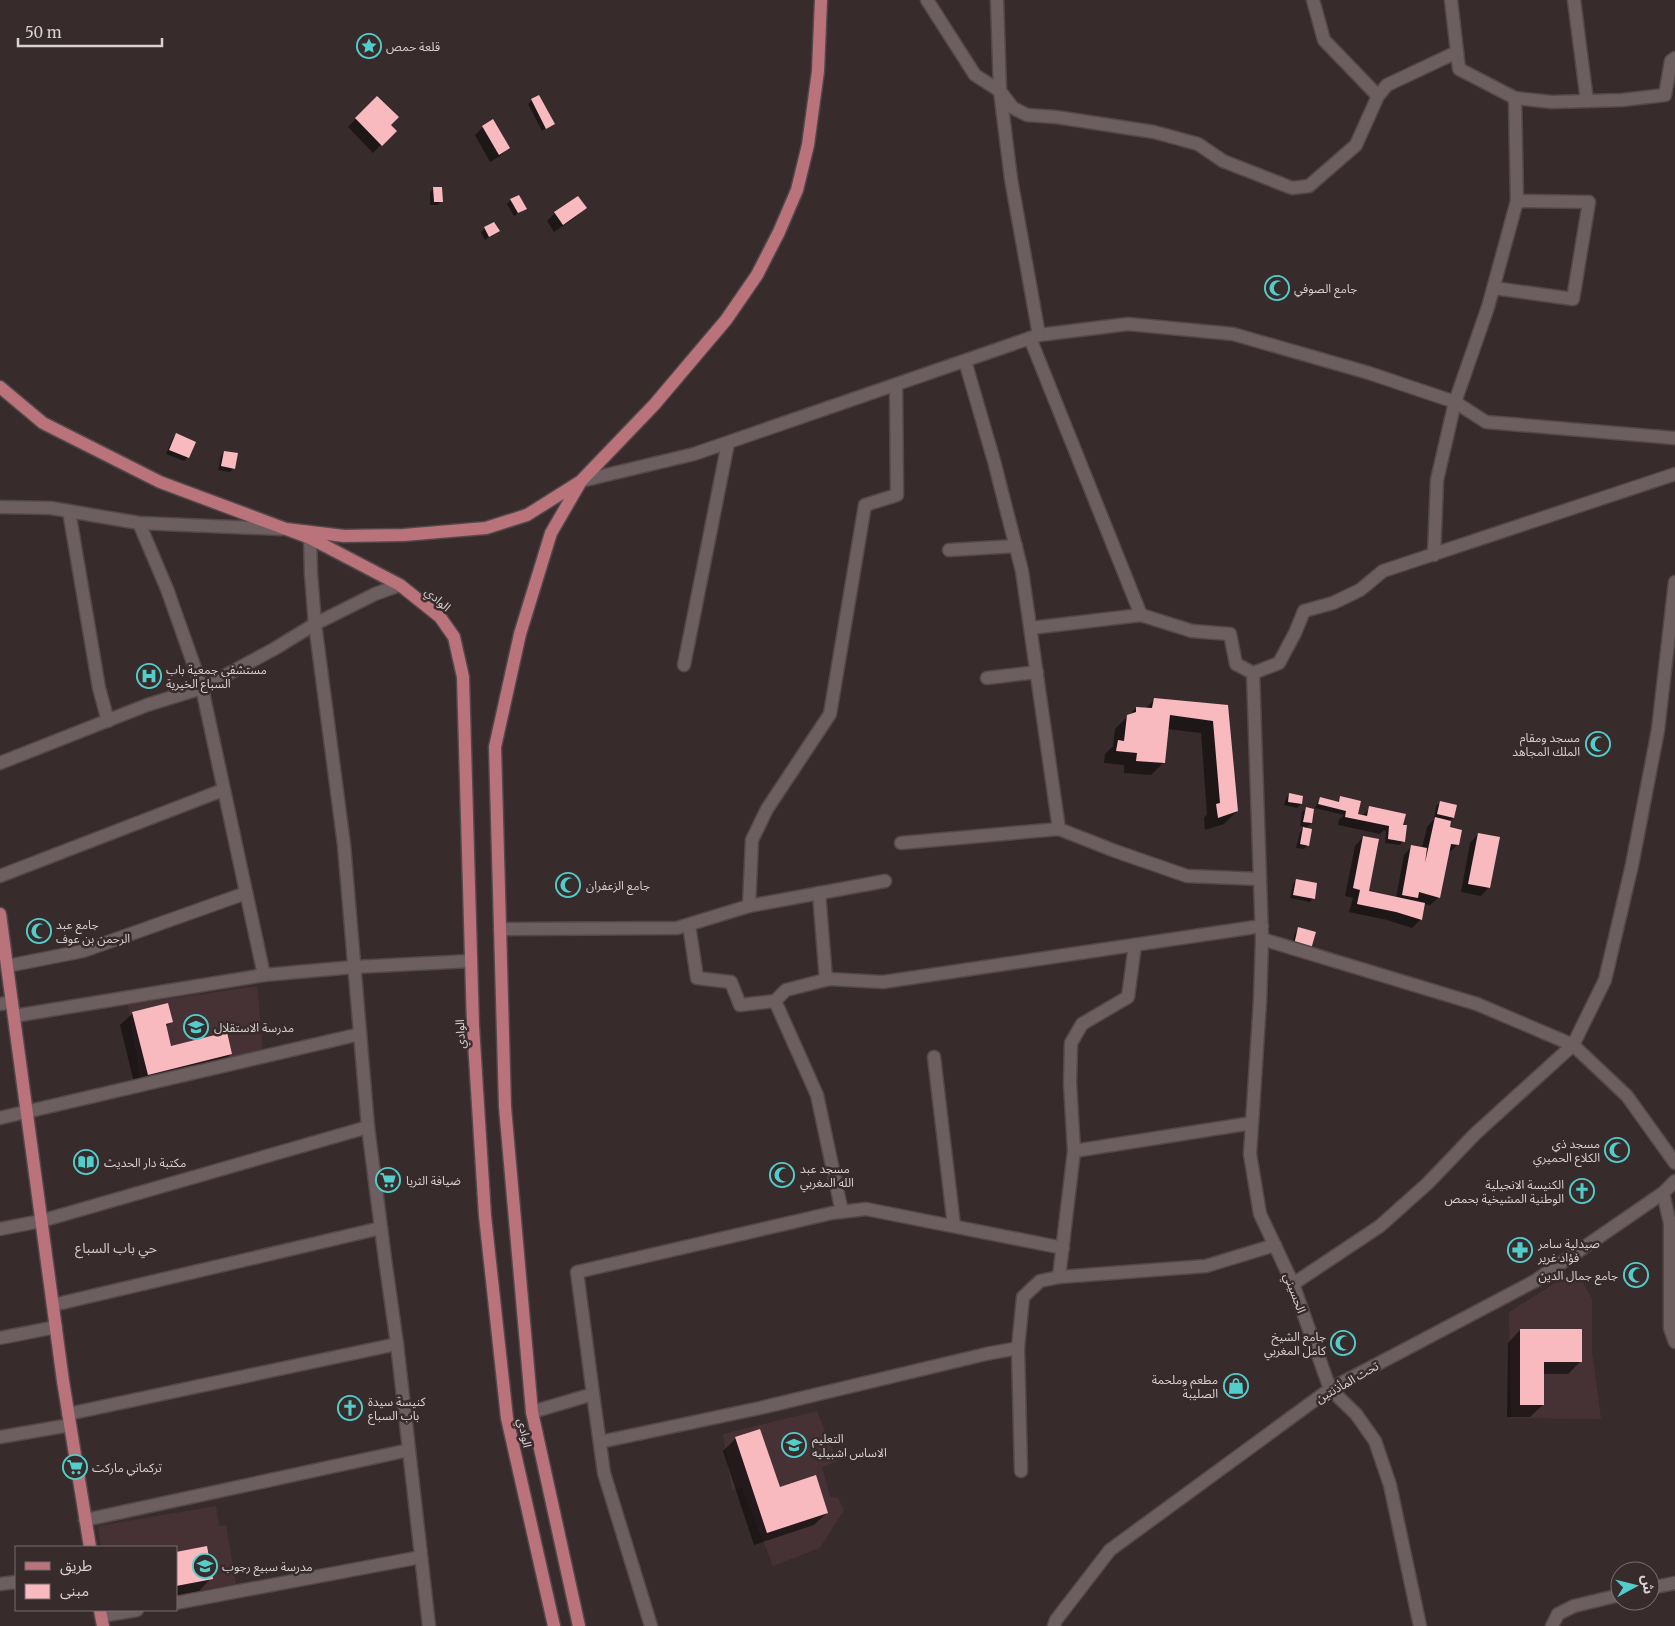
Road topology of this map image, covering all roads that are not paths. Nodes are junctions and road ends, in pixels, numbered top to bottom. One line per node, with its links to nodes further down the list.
1 (821, 0): 23 (main road)
2 (927, 0): 9 (street)
3 (997, 0): 9 (street)
4 (1313, 0): 10 (street)
5 (1451, 0): 7 (street)
6 (1574, 0): 12 (street)
7 (1457, 52): 10 (street); 11 (street)
8 (1675, 58): 12 (street)
9 (1000, 91): 10 (street); 15 (street)
10 (1378, 96)
11 (1515, 98): 12 (street); 13 (street)
12 (1587, 101)
13 (1517, 201): 14 (street); 14 (street)
14 (1494, 288): 19 (street)
15 (1034, 336): 16 (street); 19 (street); 34 (street)
16 (965, 361): 17 (street); 29 (street)
17 (896, 385): 21 (street); 52 (street)
18 (0, 387): 27 (main road)
19 (1455, 402): 20 (street); 31 (street)
20 (1675, 438)
21 (728, 442): 23 (street); 37 (street)
22 (1675, 474): 31 (street)
23 (581, 481): 27 (main road); 55 (main road, الوادي)
24 (0, 507): 25 (street)
25 (69, 512): 26 (street); 42 (street)
26 (139, 523): 27 (street); 41 (street)
27 (286, 529): 28 (main road, الوادي)
28 (310, 538): 33 (main road, الوادي); 35 (street)
29 (1016, 546): 30 (street); 36 (street)
30 (949, 550)
31 (1434, 554): 39 (street)
32 (1675, 582): 67 (street)
33 (400, 585): 35 (street); 58 (main road, الوادي)
34 (1141, 615): 36 (street); 39 (street)
35 (315, 624): 41 (street); 60 (street)
36 (1031, 628): 38 (street)
37 (684, 664)
38 (1037, 672): 40 (street); 45 (street)
39 (1253, 673): 48 (street, الحسيني)
40 (987, 678)
41 (202, 688): 42 (street); 44 (street)
42 (108, 721): 43 (street)
43 (0, 763)
44 (223, 790): 47 (street); 50 (street)
45 (1060, 829): 46 (street); 48 (street)
46 (901, 843)
47 (0, 876)
48 (1260, 879): 56 (street, الحسيني)
49 (886, 881): 51 (street)
50 (246, 893): 59 (street); 61 (street)
51 (819, 893): 52 (street); 62 (street)
52 (749, 906): 54 (street)
53 (0, 914): 59 (main road)
54 (689, 924): 55 (street); 63 (street)
55 (500, 929): 94 (main road, الوادي)
56 (1262, 933): 57 (street); 67 (street); 71 (street, الحسيني)
57 (1135, 945): 62 (street); 73 (street)
58 (471, 961): 60 (street); 112 (main road, الوادي)
59 (7, 966): 64 (main road)
60 (354, 967): 61 (street); 66 (street)
61 (264, 975): 65 (street)
62 (826, 980): 63 (street)
63 (775, 1001): 77 (street)
64 (6, 1003): 65 (main road)
65 (14, 1016): 69 (main road)
66 (360, 1034): 69 (street); 72 (street)
67 (1573, 1045): 74 (street); 85 (street)
68 (934, 1057): 79 (street)
69 (27, 1112): 70 (street); 78 (main road)
70 (0, 1118)
71 (1252, 1123): 73 (street); 82 (street, الحسيني)
72 (368, 1127): 78 (street); 80 (street)
73 (1074, 1151): 83 (street)
74 (1675, 1163)
75 (1675, 1181): 76 (street, تحت المأذنتين)
76 (1663, 1193): 89 (street); 92 (street, تحت المأذنتين)
77 (842, 1212): 79 (street); 93 (street)
78 (41, 1221): 81 (street); 86 (main road)
79 (954, 1226): 83 (street)
80 (381, 1228): 86 (street); 90 (street)
81 (0, 1229)
82 (1275, 1245): 84 (street); 85 (street, الحسيني)
83 (1063, 1248): 84 (street)
84 (1059, 1278): 91 (street)
85 (1293, 1284): 92 (street, الحسيني)
86 (52, 1305): 87 (main road)
87 (56, 1327): 88 (street); 95 (main road)
88 (0, 1338)
89 (1675, 1342)
90 (397, 1344): 95 (street); 98 (street)
91 (1018, 1348): 97 (street); 99 (street)
92 (1330, 1389): 115 (street, تحت المأذنتين); 116 (street, الحسيني)
93 (593, 1394): 94 (street); 97 (street)
94 (532, 1412): 113 (main road, الوادي)
95 (69, 1420): 96 (street); 100 (main road)
96 (0, 1437)
97 (600, 1442): 114 (street)
98 (409, 1450): 100 (street); 102 (street)
99 (1021, 1471)
100 (86, 1520): 101 (main road)
101 (90, 1546)
102 (421, 1558): 108 (street); 111 (street)
103 (15, 1582): 105 (street)
104 (1675, 1583): 106 (street)
105 (0, 1584)
106 (1660, 1586)
107 (1610, 1597): 117 (street)
108 (178, 1603)
109 (133, 1611): 110 (street)
110 (101, 1617)
111 (429, 1626)
112 (554, 1626)
113 (579, 1626)
114 (651, 1626)
115 (1054, 1626)
116 (1420, 1626)
117 (1552, 1626)

